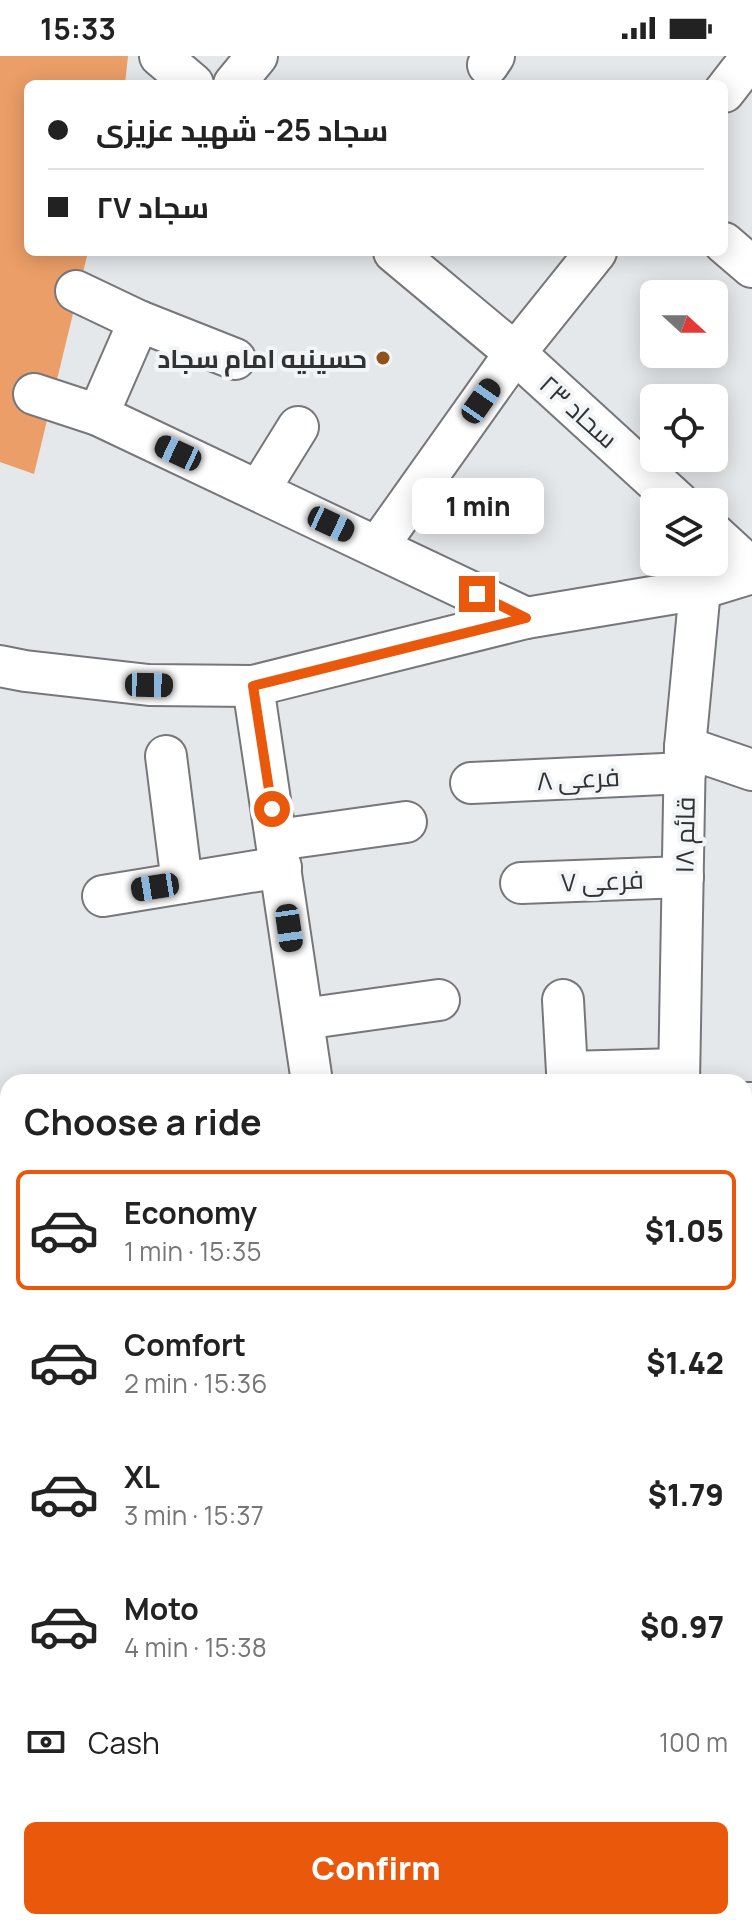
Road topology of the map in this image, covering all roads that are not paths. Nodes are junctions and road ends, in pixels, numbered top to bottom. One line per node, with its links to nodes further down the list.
1 (160, 56): 4 (street)
2 (257, 56): 5 (street)
3 (752, 56): 6 (street)
4 (188, 80)
5 (237, 80)
6 (728, 87)
7 (728, 246): 10 (street)
8 (399, 256): 13 (street, سحاد ۲۳)
9 (593, 256): 13 (street)
10 (752, 267)
11 (76, 291): 12 (street)
12 (139, 321): 14 (street); 16 (street)
13 (515, 353): 18 (street, سحاد ۲۳); 20 (street)
14 (235, 359)
15 (34, 394): 16 (street)
16 (98, 415): 19 (street)
17 (298, 427): 19 (street)
18 (663, 488)
19 (259, 490): 20 (street)
20 (378, 546): 24 (street)
21 (728, 548): 22 (street)
22 (752, 571): 23 (street)
23 (700, 589): 24 (street); 28 (street, قائم ۱۸)
24 (526, 618): 26 (street)
25 (0, 666): 26 (street)
26 (253, 686): 32 (street)
27 (166, 756): 34 (street)
28 (685, 760): 29 (street); 30 (street, فرعی ۸); 33 (street, قائم ۱۸)
29 (752, 770)
30 (471, 783)
31 (406, 822): 32 (street)
32 (279, 853): 34 (street); 39 (street)
33 (683, 877): 35 (street, فرعی ۷); 42 (street, قائم ۱۸)
34 (182, 883): 36 (street)
35 (521, 883)
36 (103, 896)
37 (439, 1000): 39 (street)
38 (563, 1000): 41 (street)
39 (303, 1019): 40 (street)
40 (311, 1074)
41 (623, 1074)
42 (679, 1074)

